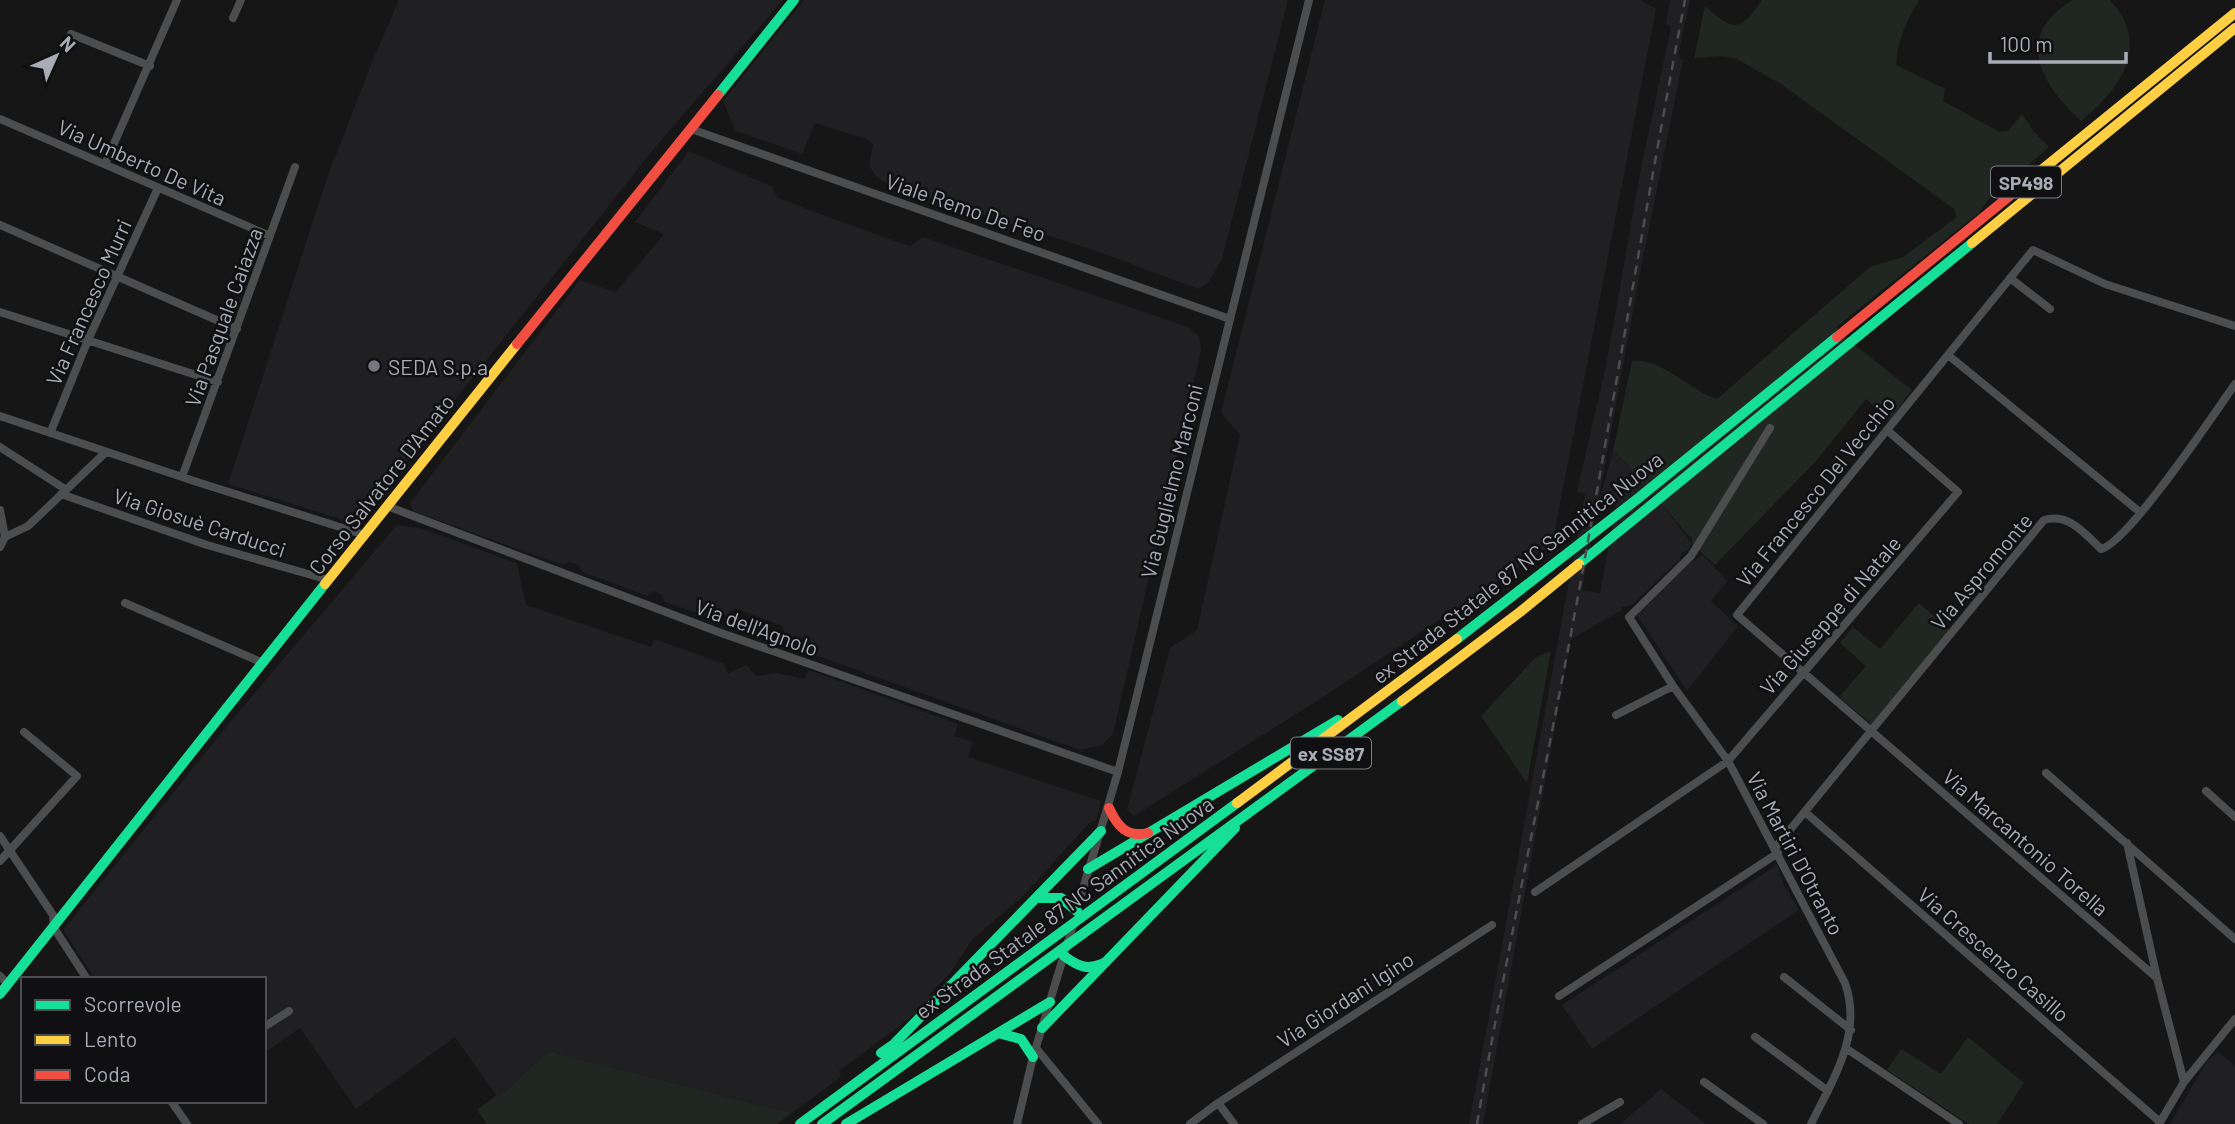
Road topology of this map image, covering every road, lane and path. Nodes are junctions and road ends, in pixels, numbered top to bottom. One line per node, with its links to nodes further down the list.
1 (177, 0): 9 (street)
2 (241, 0): 6 (street)
3 (794, 0): 11 (main road, Corso Salvatore D'Amato)
4 (1309, 0): 21 (street, Via Guglielmo Marconi)
5 (2235, 13): 25 (main road, ex Strada Statale 87 NC Sannitica Nuova / SP498)
6 (233, 18)
7 (2235, 28): 58 (main road, ex Strada Statale 87 NC Sannitica Nuova / ex SS87)
8 (71, 34): 9 (street)
9 (150, 66): 12 (street)
10 (0, 119): 12 (street, Via Umberto De Vita)
11 (691, 128): 21 (street, Viale Remo De Feo); 37 (main road, Corso Salvatore D'Amato)
12 (105, 164): 14 (street, Via Umberto De Vita)
13 (295, 167): 16 (street, Via Pasquale Caiazza)
14 (158, 188): 16 (street, Via Umberto De Vita); 17 (street, Via Francesco Murri)
15 (0, 225): 17 (street)
16 (270, 236): 23 (street, Via Pasquale Caiazza)
17 (118, 278): 23 (street); 24 (street, Via Francesco Murri)
18 (2010, 278): 19 (street); 22 (street, Via Francesco Del Vecchio); 26 (street, Via Francesco Del Vecchio)
19 (2050, 309)
20 (0, 312): 24 (street)
21 (1230, 319): 53 (street, Via Guglielmo Marconi)
22 (2235, 326)
23 (237, 329): 27 (street, Via Pasquale Caiazza)
24 (88, 340): 27 (street); 32 (street, Via Francesco Murri)
25 (1818, 351): 48 (main road, ex Strada Statale 87 NC Sannitica Nuova / ex SS87)
26 (1948, 355): 31 (street, Via Francesco Del Vecchio); 39 (street)
27 (218, 382): 35 (street, Via Pasquale Caiazza)
28 (2235, 384): 39 (street, Via Aspromonte)
29 (0, 416): 32 (street)
30 (1770, 428): 47 (street, Via Martiri D'Otranto)
31 (1886, 430): 46 (street, Via Francesco Del Vecchio); 46 (street, Via Giuseppe di Natale)
32 (51, 431): 34 (street)
33 (0, 447): 36 (street, Via Giosuè Carducci)
34 (106, 452): 35 (street); 36 (street)
35 (182, 477): 40 (street)
36 (63, 491): 41 (street); 43 (street, Via Giosuè Carducci)
37 (387, 506): 40 (main road, Corso Salvatore D'Amato); 53 (street, Via dell'Agnolo)
38 (0, 510): 41 (street)
39 (2141, 513): 51 (street, Via Aspromonte)
40 (365, 535): 43 (main road, Corso Salvatore D'Amato)
41 (5, 537): 42 (street)
42 (0, 547)
43 (329, 580): 45 (main road, Corso Salvatore D'Amato)
44 (125, 603): 45 (street)
45 (263, 663): 72 (main road, Corso Salvatore D'Amato)
46 (1804, 673): 51 (street, Via Francesco Del Vecchio); 52 (street, Via Giuseppe di Natale)
47 (1674, 686): 49 (street); 52 (street, Via Martiri D'Otranto)
48 (1386, 694): 61 (main road); 98 (main road, ex Strada Statale 87 NC Sannitica Nuova / ex SS87)
49 (1616, 715)
50 (24, 732): 65 (street)
51 (1872, 732): 57 (street); 78 (street, Via Marcantonio Torella)
52 (1728, 761): 64 (street, Via Martiri D'Otranto); 68 (street, Via Giuseppe di Natale)
53 (1118, 772): 56 (street, Via Guglielmo Marconi)
54 (2046, 774): 63 (street)
55 (2206, 791): 59 (street)
56 (1109, 808): 60 (street, Via Guglielmo Marconi); 61 (main road)
57 (1805, 811): 64 (street); 99 (street, Via Crescenzo Casillo)
58 (1247, 814): 75 (main road); 101 (main road, ex Strada Statale 87 NC Sannitica Nuova / ex SS87)
59 (2235, 817)
60 (1101, 831): 67 (street, Via Guglielmo Marconi); 69 (main road)
61 (1152, 831): 67 (main road)
62 (0, 836): 65 (street)
63 (2127, 842): 73 (street); 78 (street)
64 (1776, 850): 81 (street); 87 (street, Via Martiri D'Otranto)
65 (10, 852): 66 (street); 72 (street)
66 (0, 861)
67 (1088, 869): 70 (street, Via Guglielmo Marconi)
68 (1535, 892)
69 (1037, 898): 70 (main road); 98 (main road)
70 (1077, 911): 74 (street, Via Guglielmo Marconi)
71 (1492, 925): 97 (street, Via Giordani Igino)
72 (54, 928): 76 (street); 79 (main road, Corso Salvatore D'Amato)
73 (2235, 939)
74 (1063, 957): 75 (main road); 82 (street, Via Guglielmo Marconi)
75 (1110, 959): 86 (main road)
76 (86, 977)
77 (1784, 977): 87 (street)
78 (2157, 978): 93 (street)
79 (4, 980): 80 (main road, Corso Salvatore D'Amato)
80 (0, 994)
81 (1559, 996)
82 (1050, 1002): 86 (street, Via Guglielmo Marconi); 88 (main road)
83 (289, 1010): 85 (street)
84 (2235, 1019): 93 (street)
85 (266, 1026)
86 (1042, 1028): 91 (street, Via Guglielmo Marconi)
87 (1851, 1030): 90 (street, Via Martiri D'Otranto)
88 (998, 1033): 91 (main road); 102 (main road)
89 (1755, 1037): 94 (street)
90 (1847, 1049): 94 (street, Via Martiri D'Otranto); 110 (street)
91 (1035, 1052): 103 (street, Via Guglielmo Marconi); 104 (street)
92 (1704, 1082): 108 (street)
93 (2184, 1082): 99 (street)
94 (1828, 1091): 109 (street, Via Martiri D'Otranto)
95 (1619, 1102): 107 (street)
96 (172, 1103): 100 (street)
97 (1218, 1103): 105 (street, Via Giordani Igino); 106 (street)
98 (804, 1121)
99 (2159, 1123)
100 (187, 1124)
101 (822, 1124)
102 (846, 1124)
103 (1017, 1124)
104 (1098, 1124)
105 (1190, 1124)
106 (1234, 1124)
107 (1581, 1124)
108 (1763, 1124)
109 (1811, 1124)
110 (1959, 1124)

